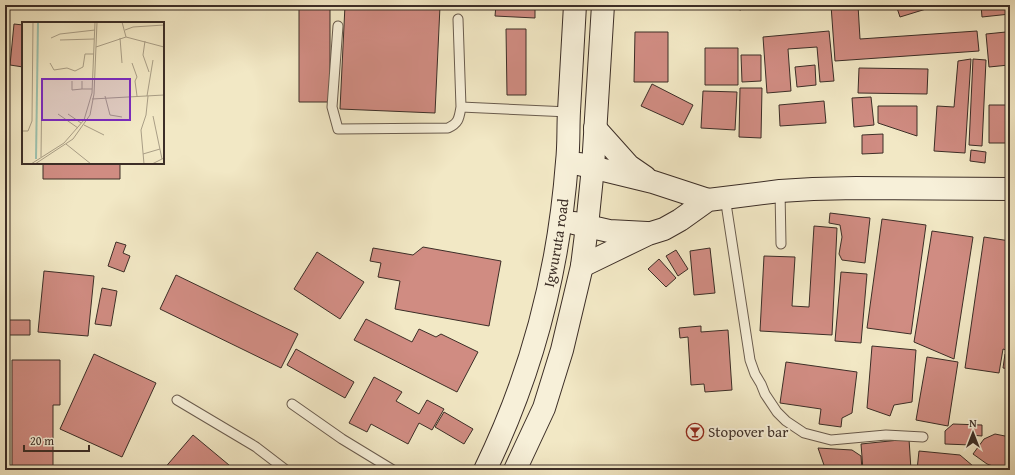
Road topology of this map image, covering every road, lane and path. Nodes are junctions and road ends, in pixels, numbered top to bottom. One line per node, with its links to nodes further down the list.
1 (575, 5): 6 (main road, Igwuruta road)
2 (603, 5): 7 (main road, Igwuruta road)
3 (458, 19): 5 (lane)
4 (338, 26): 5 (lane)
5 (461, 107): 6 (lane)
6 (569, 112): 8 (main road, Igwuruta road)
7 (595, 128): 9 (main road, Igwuruta road); 10 (main road)
8 (567, 162): 9 (main road); 14 (main road, Igwuruta road)
9 (593, 167): 10 (main road); 15 (main road, Igwuruta road)
10 (653, 182): 13 (main road)
11 (1010, 189): 12 (main road)
12 (780, 191): 13 (main road); 17 (lane)
13 (717, 199): 16 (main road); 21 (lane)
14 (560, 220): 15 (main road); 24 (main road, Igwuruta road)
15 (587, 226): 16 (main road); 18 (main road, Igwuruta road)
16 (648, 234): 18 (main road)
17 (781, 244)
18 (582, 266): 25 (main road, Igwuruta road)
19 (178, 400): 22 (lane)
20 (292, 404): 23 (lane)
21 (923, 437)
22 (286, 470)
23 (393, 470)
24 (485, 470)
25 (515, 470)

